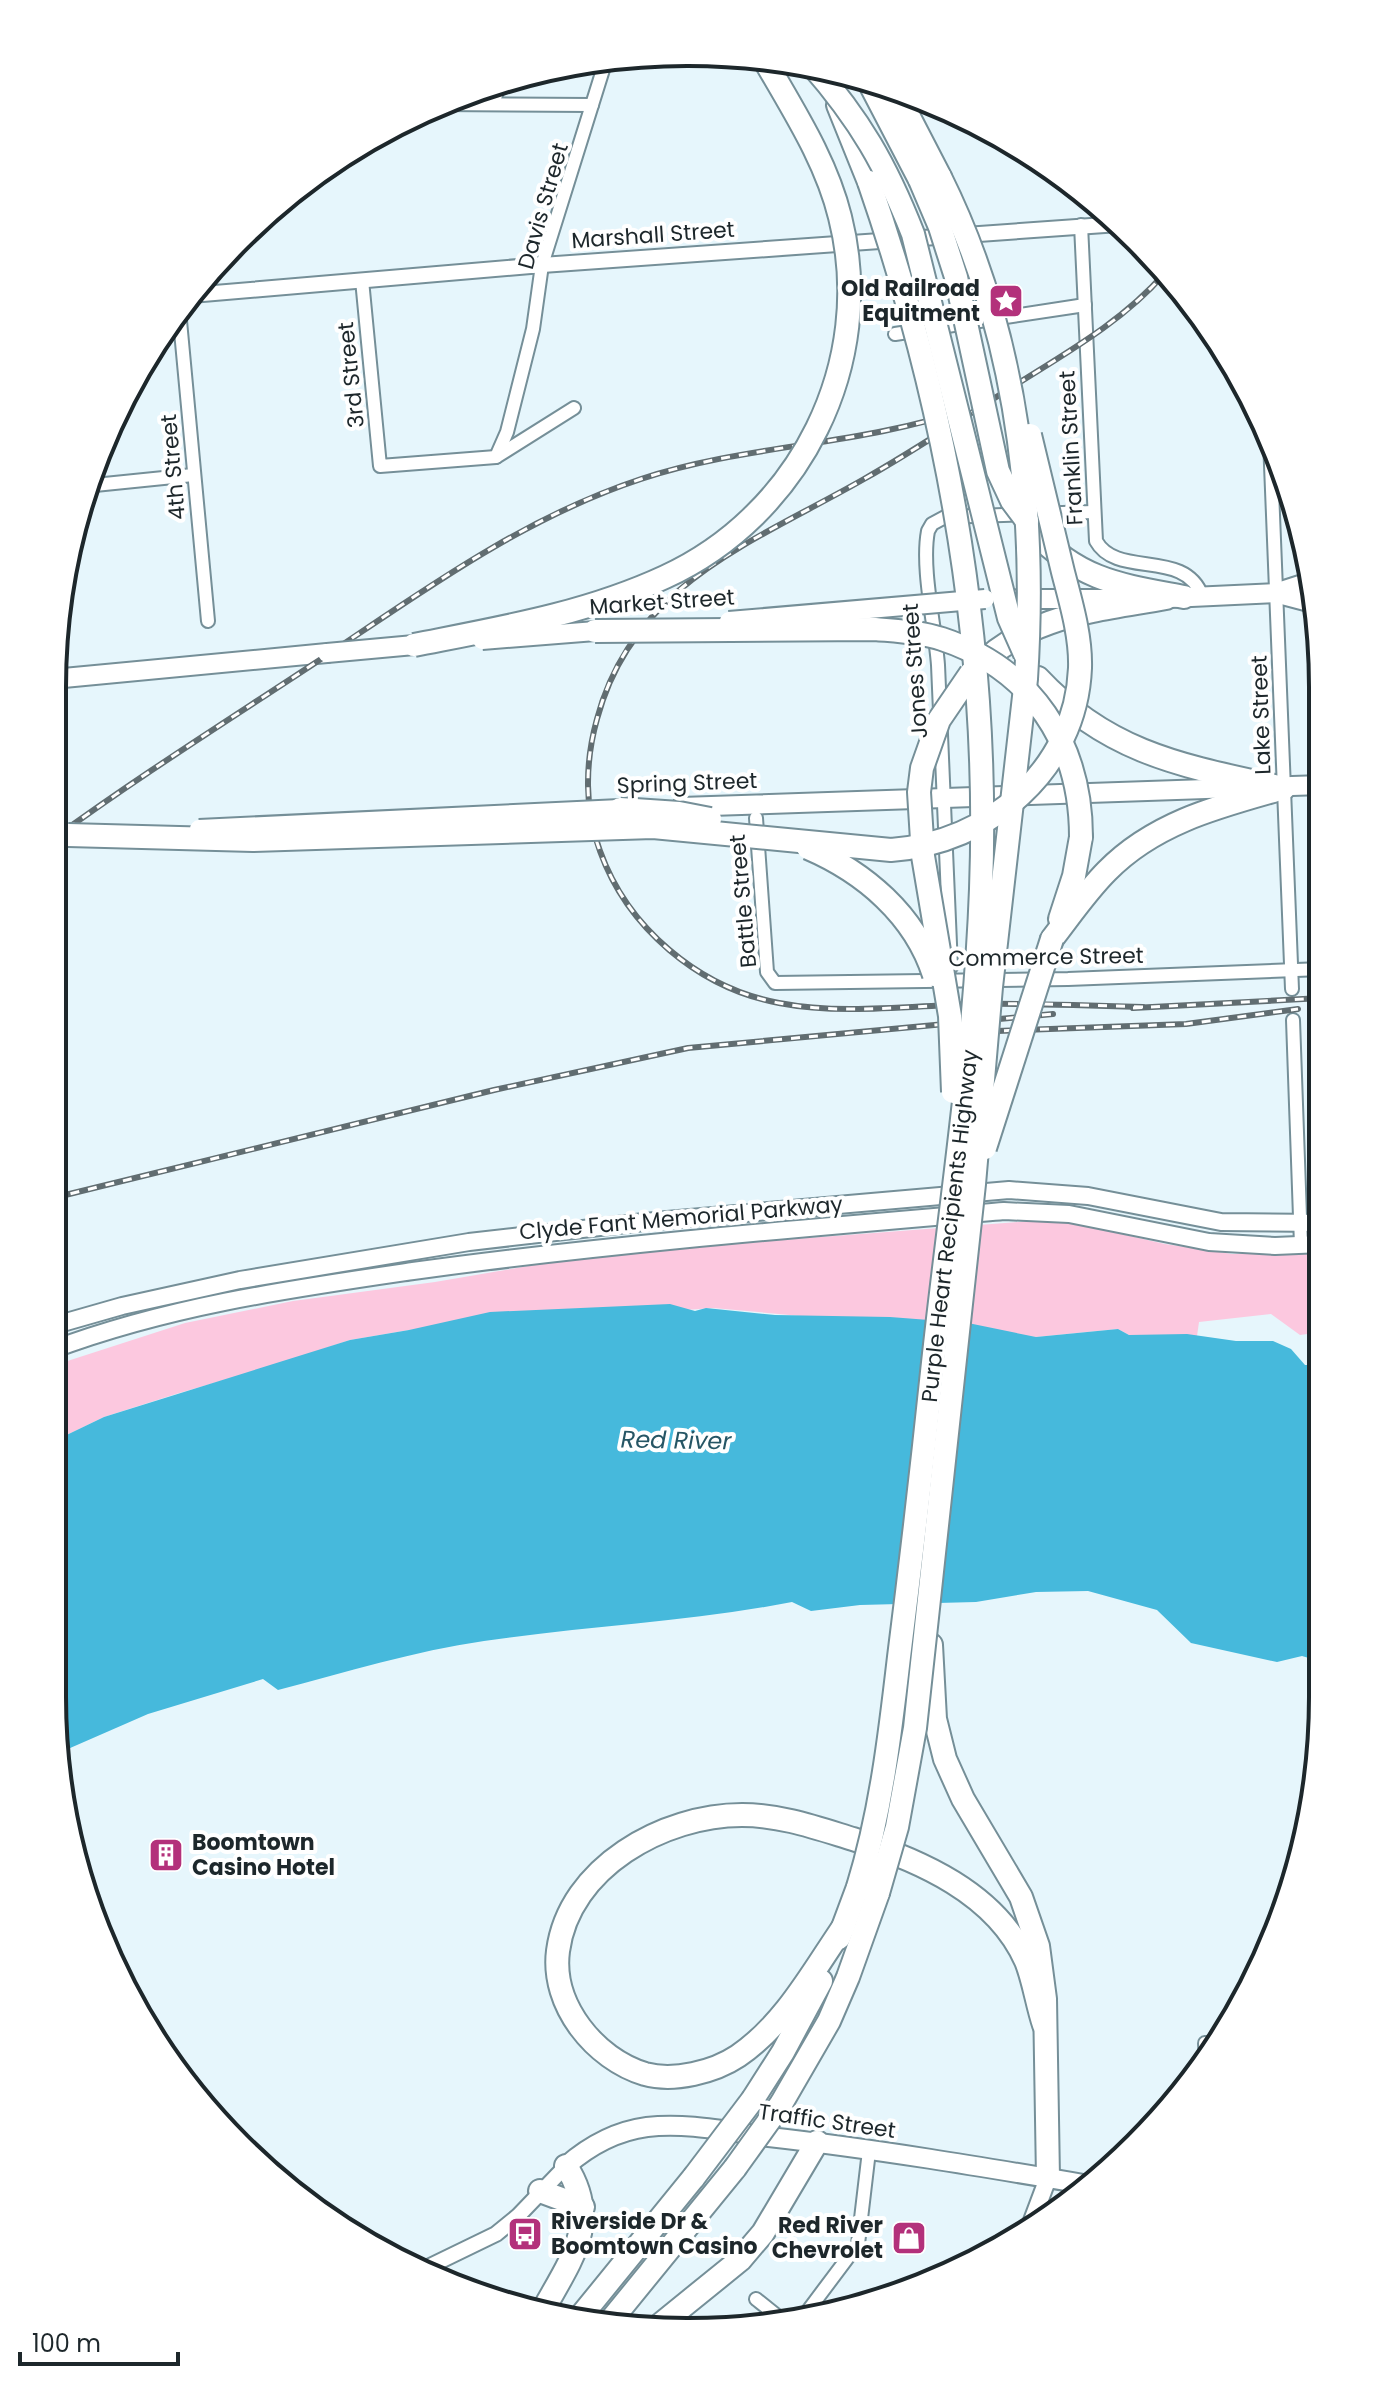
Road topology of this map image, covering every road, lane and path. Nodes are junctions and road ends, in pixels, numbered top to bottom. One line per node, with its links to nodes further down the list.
1 (771, 71): 33 (highway, bridge)
2 (602, 72): 10 (street, Davis Street)
3 (825, 82): 36 (highway, bridge)
4 (827, 82): 50 (highway, Purple Heart Recipients Highway, bridge)
5 (878, 96): 11 (highway)
6 (495, 97): 8 (street)
7 (474, 104): 8 (street)
8 (493, 104): 10 (street)
9 (901, 104): 11 (highway, Purple Heart Recipients Highway)
10 (592, 105): 14 (street, Davis Street)
11 (930, 178): 20 (highway, Purple Heart Recipients Highway, bridge); 29 (highway, bridge)
12 (1102, 224): 13 (street, Marshall Street)
13 (1081, 225): 14 (street, Marshall Street); 17 (street, Franklin Street)
14 (542, 265): 15 (street, Marshall Street); 22 (street, Davis Street)
15 (362, 280): 16 (street, Marshall Street); 22 (street, 3rd Street)
16 (207, 294)
17 (1085, 305): 19 (street); 26 (street, Franklin Street)
18 (181, 328): 23 (street, 4th Street)
19 (895, 334)
20 (1003, 350): 40 (highway, bridge); 50 (highway, Purple Heart Recipients Highway, bridge)
21 (574, 408): 22 (street)
22 (496, 457)
23 (193, 475): 25 (street); 31 (street, 4th Street)
24 (1271, 475): 28 (street, Lake Street)
25 (100, 484)
26 (1093, 512): 29 (street, Franklin Street); 37 (street, Jones Street)
27 (1300, 585): 28 (main road, Market Street)
28 (1275, 593): 29 (main road, Market Street); 30 (main road, Market Street); 36 (street, Lake Street)
29 (1184, 597): 32 (main road, Market Street, bridge); 49 (highway, bridge)
30 (1303, 600)
31 (208, 621)
32 (595, 631): 33 (main road, Market Street, bridge); 42 (highway, bridge)
33 (414, 645): 34 (main road, Market Street, bridge)
34 (66, 678)
35 (1309, 786): 36 (main road, Spring Street)
36 (1284, 788): 37 (main road, Spring Street); 42 (highway); 44 (street, Lake Street)
37 (944, 798): 38 (main road, Spring Street, bridge); 45 (street, Jones Street)
38 (620, 809): 41 (main road, Spring Street, bridge); 49 (highway, bridge)
39 (756, 818): 46 (street, Battle Street)
40 (66, 835)
41 (66, 835)
42 (1052, 939): 50 (highway, bridge)
43 (1309, 969): 44 (street, Commerce Street)
44 (1291, 970): 45 (street, Commerce Street); 47 (street, Lake Street)
45 (952, 979): 46 (street, Commerce Street)
46 (772, 981)
47 (1292, 989)
48 (1293, 1020): 51 (street)
49 (950, 1048): 50 (highway, bridge)
50 (964, 1180): 57 (highway, Purple Heart Recipients Highway, bridge); 58 (highway, Purple Heart Recipients Highway, bridge)
51 (1300, 1224): 52 (main road, Clyde Fant Memorial Parkway); 53 (street); 55 (main road, Clyde Fant Memorial Parkway)
52 (1309, 1224)
53 (1301, 1245): 54 (main road, Clyde Fant Memorial Parkway); 56 (main road, Clyde Fant Memorial Parkway)
54 (1309, 1245)
55 (66, 1322)
56 (66, 1345)
57 (930, 1592): 58 (highway, Purple Heart Recipients Highway, bridge); 60 (highway, bridge)
58 (868, 1890): 59 (highway, Purple Heart Recipients Highway); 75 (highway, Purple Heart Recipients Highway, bridge)
59 (844, 1926): 60 (highway); 73 (highway, Purple Heart Recipients Highway, bridge)
60 (1044, 2025): 64 (highway)
61 (817, 2142): 62 (main road, Traffic Street); 63 (main road, Traffic Street); 76 (highway)
62 (869, 2151): 64 (main road, Traffic Street); 72 (street)
63 (566, 2166): 66 (street); 67 (highway)
64 (1048, 2178): 65 (main road, Traffic Street); 68 (main road)
65 (1075, 2183)
66 (540, 2191): 67 (highway); 69 (street)
67 (583, 2207): 71 (highway)
68 (1036, 2211)
69 (434, 2264)
70 (756, 2299): 74 (street)
71 (547, 2302)
72 (812, 2305)
73 (586, 2310)
74 (773, 2312)
75 (616, 2314)
76 (669, 2318)

